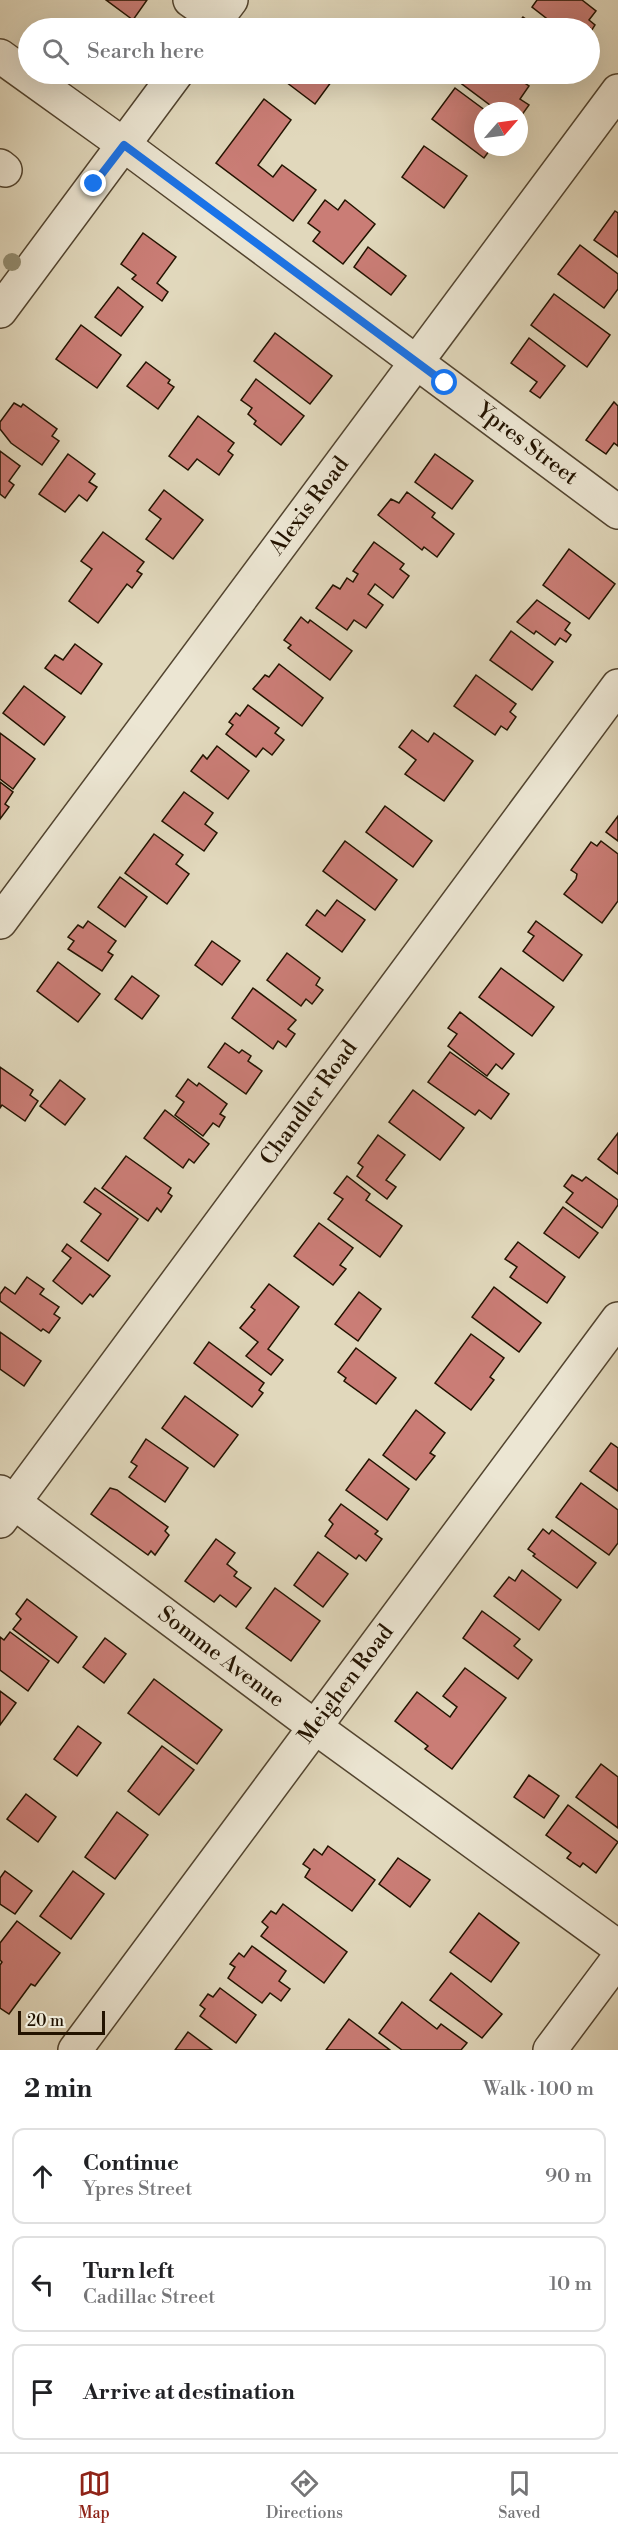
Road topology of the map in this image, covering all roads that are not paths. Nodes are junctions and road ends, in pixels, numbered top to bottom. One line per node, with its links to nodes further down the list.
1 (190, 0): 2 (street)
2 (219, 16)
3 (0, 56): 4 (street, Ypres Street)
4 (18, 69)
5 (39, 84): 8 (street, Ypres Street)
6 (169, 84): 8 (street)
7 (618, 91): 10 (street, Alexis Road)
8 (124, 145): 9 (street); 10 (street, Ypres Street)
9 (0, 311)
10 (416, 362): 11 (street, Ypres Street); 13 (street, Alexis Road)
11 (618, 512)
12 (618, 686): 15 (street, Chandler Road)
13 (0, 922)
14 (618, 1319): 16 (street, Meighen Road)
15 (5, 1505): 16 (street, Somme Avenue)
16 (315, 1727): 17 (street, Somme Avenue); 19 (street, Meighen Road)
17 (618, 1947)
18 (618, 1959): 20 (street)
19 (75, 2050)
20 (550, 2050)

